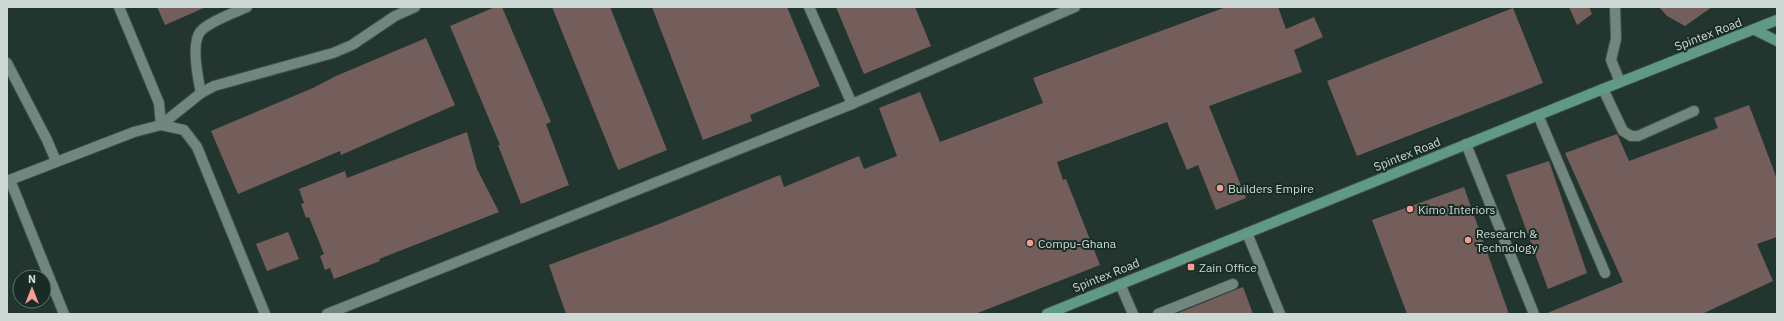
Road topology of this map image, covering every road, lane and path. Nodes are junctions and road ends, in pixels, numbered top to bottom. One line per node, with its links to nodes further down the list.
1 (119, 7): 17 (lane)
2 (247, 7): 13 (lane)
3 (415, 7): 13 (lane)
4 (809, 7): 14 (lane)
5 (1075, 7): 14 (lane)
6 (1615, 7): 11 (lane)
7 (1777, 20): 8 (main road, Spintex Road)
8 (1755, 30): 9 (main road); 11 (main road, Spintex Road)
9 (1777, 41)
10 (7, 63): 19 (lane)
11 (1620, 82): 12 (main road, Spintex Road)
12 (1603, 88): 15 (lane); 16 (main road, Spintex Road)
13 (201, 93): 17 (lane)
14 (852, 104): 27 (lane)
15 (1694, 111)
16 (1538, 115): 18 (main road, Spintex Road); 22 (lane)
17 (161, 124): 19 (lane); 26 (lane)
18 (1466, 144): 21 (main road, Spintex Road); 32 (lane)
19 (56, 161): 20 (lane)
20 (9, 180): 25 (lane)
21 (1246, 233): 23 (main road, Spintex Road); 31 (lane)
22 (1605, 272)
23 (1120, 284): 28 (main road, Spintex Road); 29 (lane)
24 (1233, 284): 30 (lane)
25 (64, 314)
26 (265, 314)
27 (327, 314)
28 (1047, 314)
29 (1133, 314)
30 (1160, 314)
31 (1280, 314)
32 (1534, 314)

